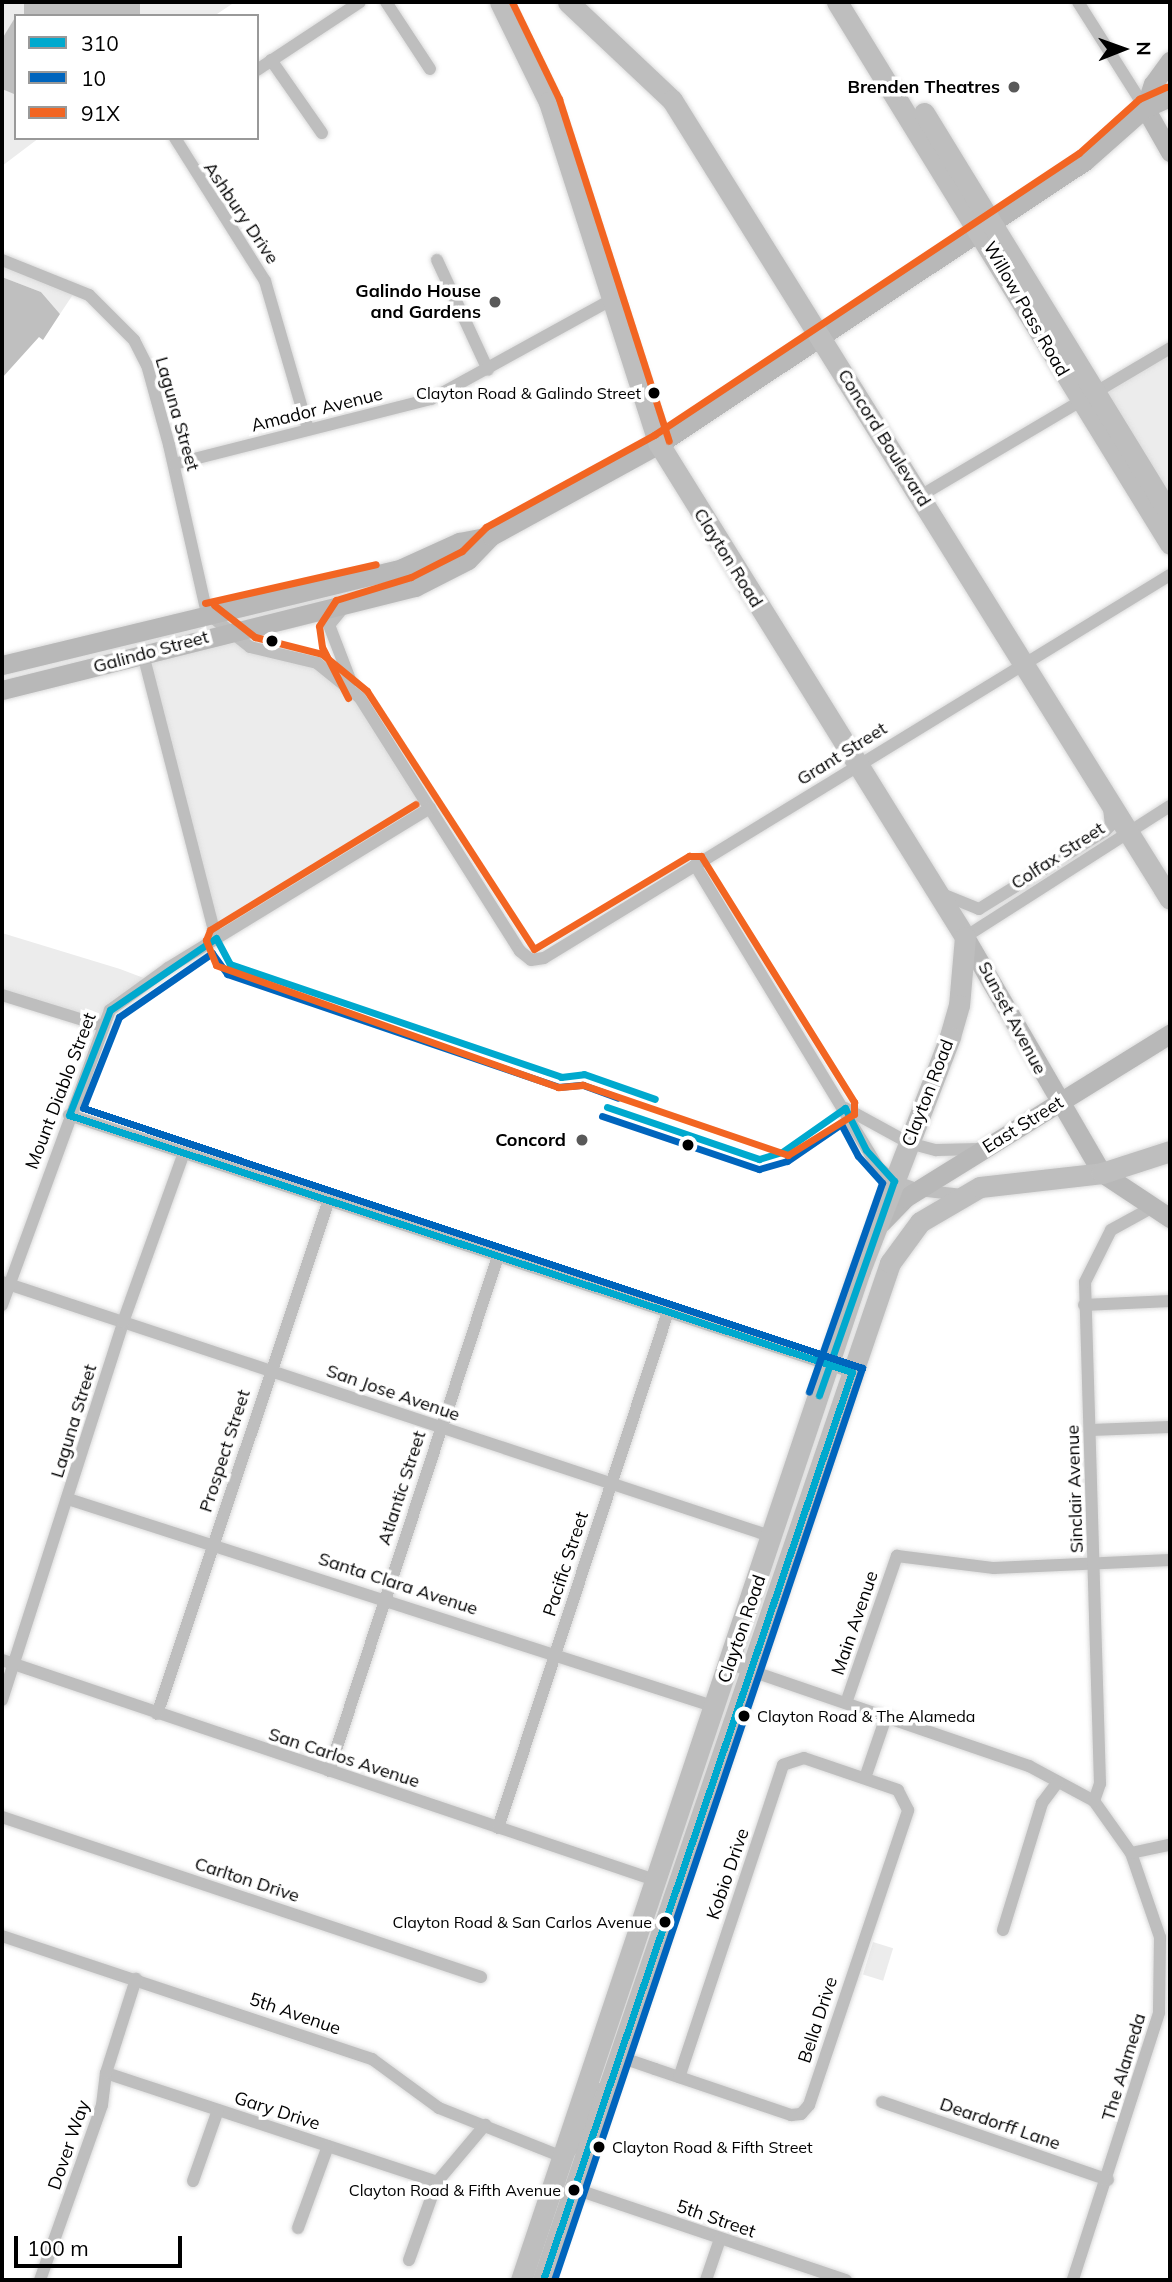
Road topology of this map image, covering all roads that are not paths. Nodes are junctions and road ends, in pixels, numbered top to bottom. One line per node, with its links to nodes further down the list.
1 (360, 2): 8 (street)
2 (386, 2): 11 (street)
3 (500, 2): 20 (main road, Clayton Road)
4 (568, 2): 21 (main road, Concord Boulevard)
5 (837, 2): 17 (main road, Willow Pass Road)
6 (853, 2): 17 (main road, Willow Pass Road)
7 (1078, 2): 13 (street)
8 (271, 61): 10 (street); 14 (street)
9 (1170, 61): 13 (main road)
10 (259, 69)
11 (430, 69)
12 (1170, 97): 13 (main road)
13 (1145, 108): 16 (main road); 17 (main road, Galindo Street)
14 (322, 133)
15 (176, 140): 25 (street, Ashbury Drive)
16 (1170, 152)
17 (986, 226): 21 (main road, Galindo Street); 24 (main road, Willow Pass Road)
18 (2, 260): 27 (street, Laguna Street)
19 (437, 260): 23 (street)
20 (611, 300): 23 (street, Amador Avenue); 26 (main road, Clayton Road)
21 (821, 336): 26 (main road, Galindo Street); 28 (main road, Concord Boulevard)
22 (1170, 348): 24 (street)
23 (488, 370): 25 (street, Amador Avenue)
24 (1087, 397): 28 (street); 29 (main road, Willow Pass Road); 31 (main road, Willow Pass Road)
25 (308, 429): 27 (street, Amador Avenue)
26 (659, 444): 30 (main road, Galindo Street); 43 (main road, Clayton Road)
27 (174, 464): 34 (street, Laguna Street)
28 (920, 496): 38 (main road, Concord Boulevard)
29 (1170, 515)
30 (491, 536): 33 (main road, Galindo Street); 34 (main road, Galindo Street)
31 (1170, 544)
32 (1170, 575): 38 (street, Grant Street)
33 (342, 608): 35 (main road, Galindo Street); 42 (street)
34 (206, 613): 35 (street); 36 (main road, Galindo Street)
35 (232, 632): 37 (main road, Galindo Street); 42 (street)
36 (113, 638): 39 (main road, Galindo Street); 40 (main road)
37 (143, 654): 40 (main road, Galindo Street); 52 (street)
38 (1025, 662): 43 (street, Grant Street); 44 (main road, Concord Boulevard)
39 (2, 664)
40 (55, 678): 41 (main road, Galindo Street)
41 (2, 690)
42 (360, 698): 46 (street)
43 (858, 764): 48 (street, Grant Street); 49 (main road, Clayton Road)
44 (1108, 798): 47 (main road, Concord Boulevard); 49 (street, Colfax Street)
45 (1170, 806): 47 (street, Colfax Street)
46 (430, 808): 48 (street, Grant Street); 52 (street, Mount Diablo Street)
47 (1129, 832): 50 (main road, Concord Boulevard); 51 (street, Colfax Street)
48 (695, 865): 57 (street)
49 (939, 892): 51 (main road, Clayton Road)
50 (1170, 898)
51 (965, 937): 56 (main road, Sunset Avenue); 59 (main road, Clayton Road)
52 (216, 938): 54 (street, Mount Diablo Street)
53 (2, 995): 54 (street)
54 (103, 1026): 58 (street, Mount Diablo Street)
55 (1170, 1034): 56 (main road, East Street)
56 (1058, 1104): 60 (main road, East Street); 63 (main road, Sunset Avenue)
57 (845, 1108): 59 (street); 64 (street)
58 (69, 1115): 62 (street); 72 (street, Mount Diablo Street)
59 (909, 1143): 60 (street); 64 (main road, Clayton Road)
60 (985, 1149): 65 (main road, East Street)
61 (1170, 1151): 63 (main road, Clayton Road)
62 (184, 1153): 67 (street); 77 (street, Laguna Street)
63 (1102, 1173): 66 (main road, Clayton Road); 68 (main road, Sunset Avenue)
64 (894, 1181): 65 (street); 70 (main road, Clayton Road)
65 (919, 1189): 66 (street); 70 (main road, East Street)
66 (962, 1195): 80 (main road, Clayton Road)
67 (329, 1200): 71 (street); 79 (street, Prospect Street)
68 (1153, 1207): 69 (main road, Sunset Avenue); 75 (street, Sinclair Avenue)
69 (1170, 1218)
70 (881, 1223): 78 (main road, Clayton Road)
71 (498, 1256): 76 (street); 81 (street, Atlantic Street)
72 (5, 1283): 74 (street, Mount Diablo Street); 77 (street, San Jose Avenue)
73 (1170, 1301): 75 (street)
74 (2, 1305)
75 (1084, 1305): 83 (street, Sinclair Avenue)
76 (667, 1312): 78 (street); 84 (street, Pacific Street)
77 (123, 1322): 79 (street, San Jose Avenue); 85 (street, Laguna Street)
78 (829, 1365): 80 (street); 86 (main road, Clayton Road)
79 (271, 1370): 81 (street, San Jose Avenue); 87 (street, Prospect Street)
80 (852, 1372): 93 (main road, Clayton Road)
81 (441, 1427): 84 (street, San Jose Avenue); 90 (street, Atlantic Street)
82 (1170, 1427): 83 (street)
83 (1090, 1430): 89 (street, Sinclair Avenue)
84 (611, 1485): 86 (street, San Jose Avenue); 91 (street, Pacific Street)
85 (68, 1499): 87 (street, Santa Clara Avenue); 92 (street, Laguna Street)
86 (773, 1537): 93 (main road, Clayton Road)
87 (214, 1542): 90 (street, Santa Clara Avenue); 97 (street, Prospect Street)
88 (1170, 1560): 89 (street)
89 (1095, 1563): 95 (street, Main Avenue); 102 (street, Sinclair Avenue)
90 (385, 1598): 91 (street, Santa Clara Avenue); 99 (street, Atlantic Street)
91 (555, 1654): 96 (street, Santa Clara Avenue); 104 (street, Pacific Street)
92 (8, 1662): 94 (street, Laguna Street); 97 (street, San Carlos Avenue)
93 (741, 1667): 95 (street, The Alameda); 96 (main road, Clayton Road); 107 (main road, Clayton Road)
94 (2, 1700)
95 (846, 1703): 98 (street, The Alameda)
96 (716, 1707): 107 (main road, Clayton Road)
97 (157, 1714): 99 (street, San Carlos Avenue)
98 (886, 1717): 100 (street); 101 (street, The Alameda)
99 (329, 1771): 104 (street, San Carlos Avenue)
100 (865, 1778): 114 (street, Kobio Drive); 114 (street, Bella Drive)
101 (1058, 1782): 102 (street, The Alameda); 108 (street)
102 (1094, 1801): 106 (street, The Alameda)
103 (2, 1817): 110 (street, Carlton Drive)
104 (498, 1828): 107 (street, San Carlos Avenue)
105 (1170, 1846): 106 (street)
106 (1131, 1853): 121 (street, The Alameda)
107 (665, 1884): 112 (main road, Clayton Road); 120 (main road, Clayton Road)
108 (1003, 1930)
109 (2, 1936): 111 (street, 5th Avenue)
110 (481, 1977)
111 (136, 1979): 113 (street, Dover Way); 118 (street, 5th Avenue)
112 (621, 2057): 114 (street, Bella Drive); 115 (main road, Clayton Road)
113 (106, 2073): 117 (street, Gary Drive); 129 (street, Dover Way)
114 (679, 2077)
115 (612, 2079): 120 (street); 124 (main road, Clayton Road)
116 (882, 2102): 121 (street, Deardorff Lane)
117 (218, 2110): 119 (street, Gary Drive); 122 (street)
118 (485, 2125): 120 (street, 5th Avenue); 123 (street)
119 (328, 2146): 123 (street, Gary Drive); 125 (street)
120 (563, 2157): 127 (street); 130 (main road, Clayton Road)
121 (1108, 2180): 134 (street, The Alameda)
122 (193, 2181)
123 (437, 2182): 128 (street)
124 (575, 2189): 126 (street, 5th Street); 127 (main road, Clayton Road)
125 (299, 2228)
126 (720, 2239): 132 (street); 133 (street, 5th Street)
127 (552, 2254): 131 (main road, Clayton Road)
128 (409, 2260)
129 (40, 2280)
130 (521, 2280)
131 (543, 2280)
132 (706, 2280)
133 (846, 2280)
134 (1073, 2280)

